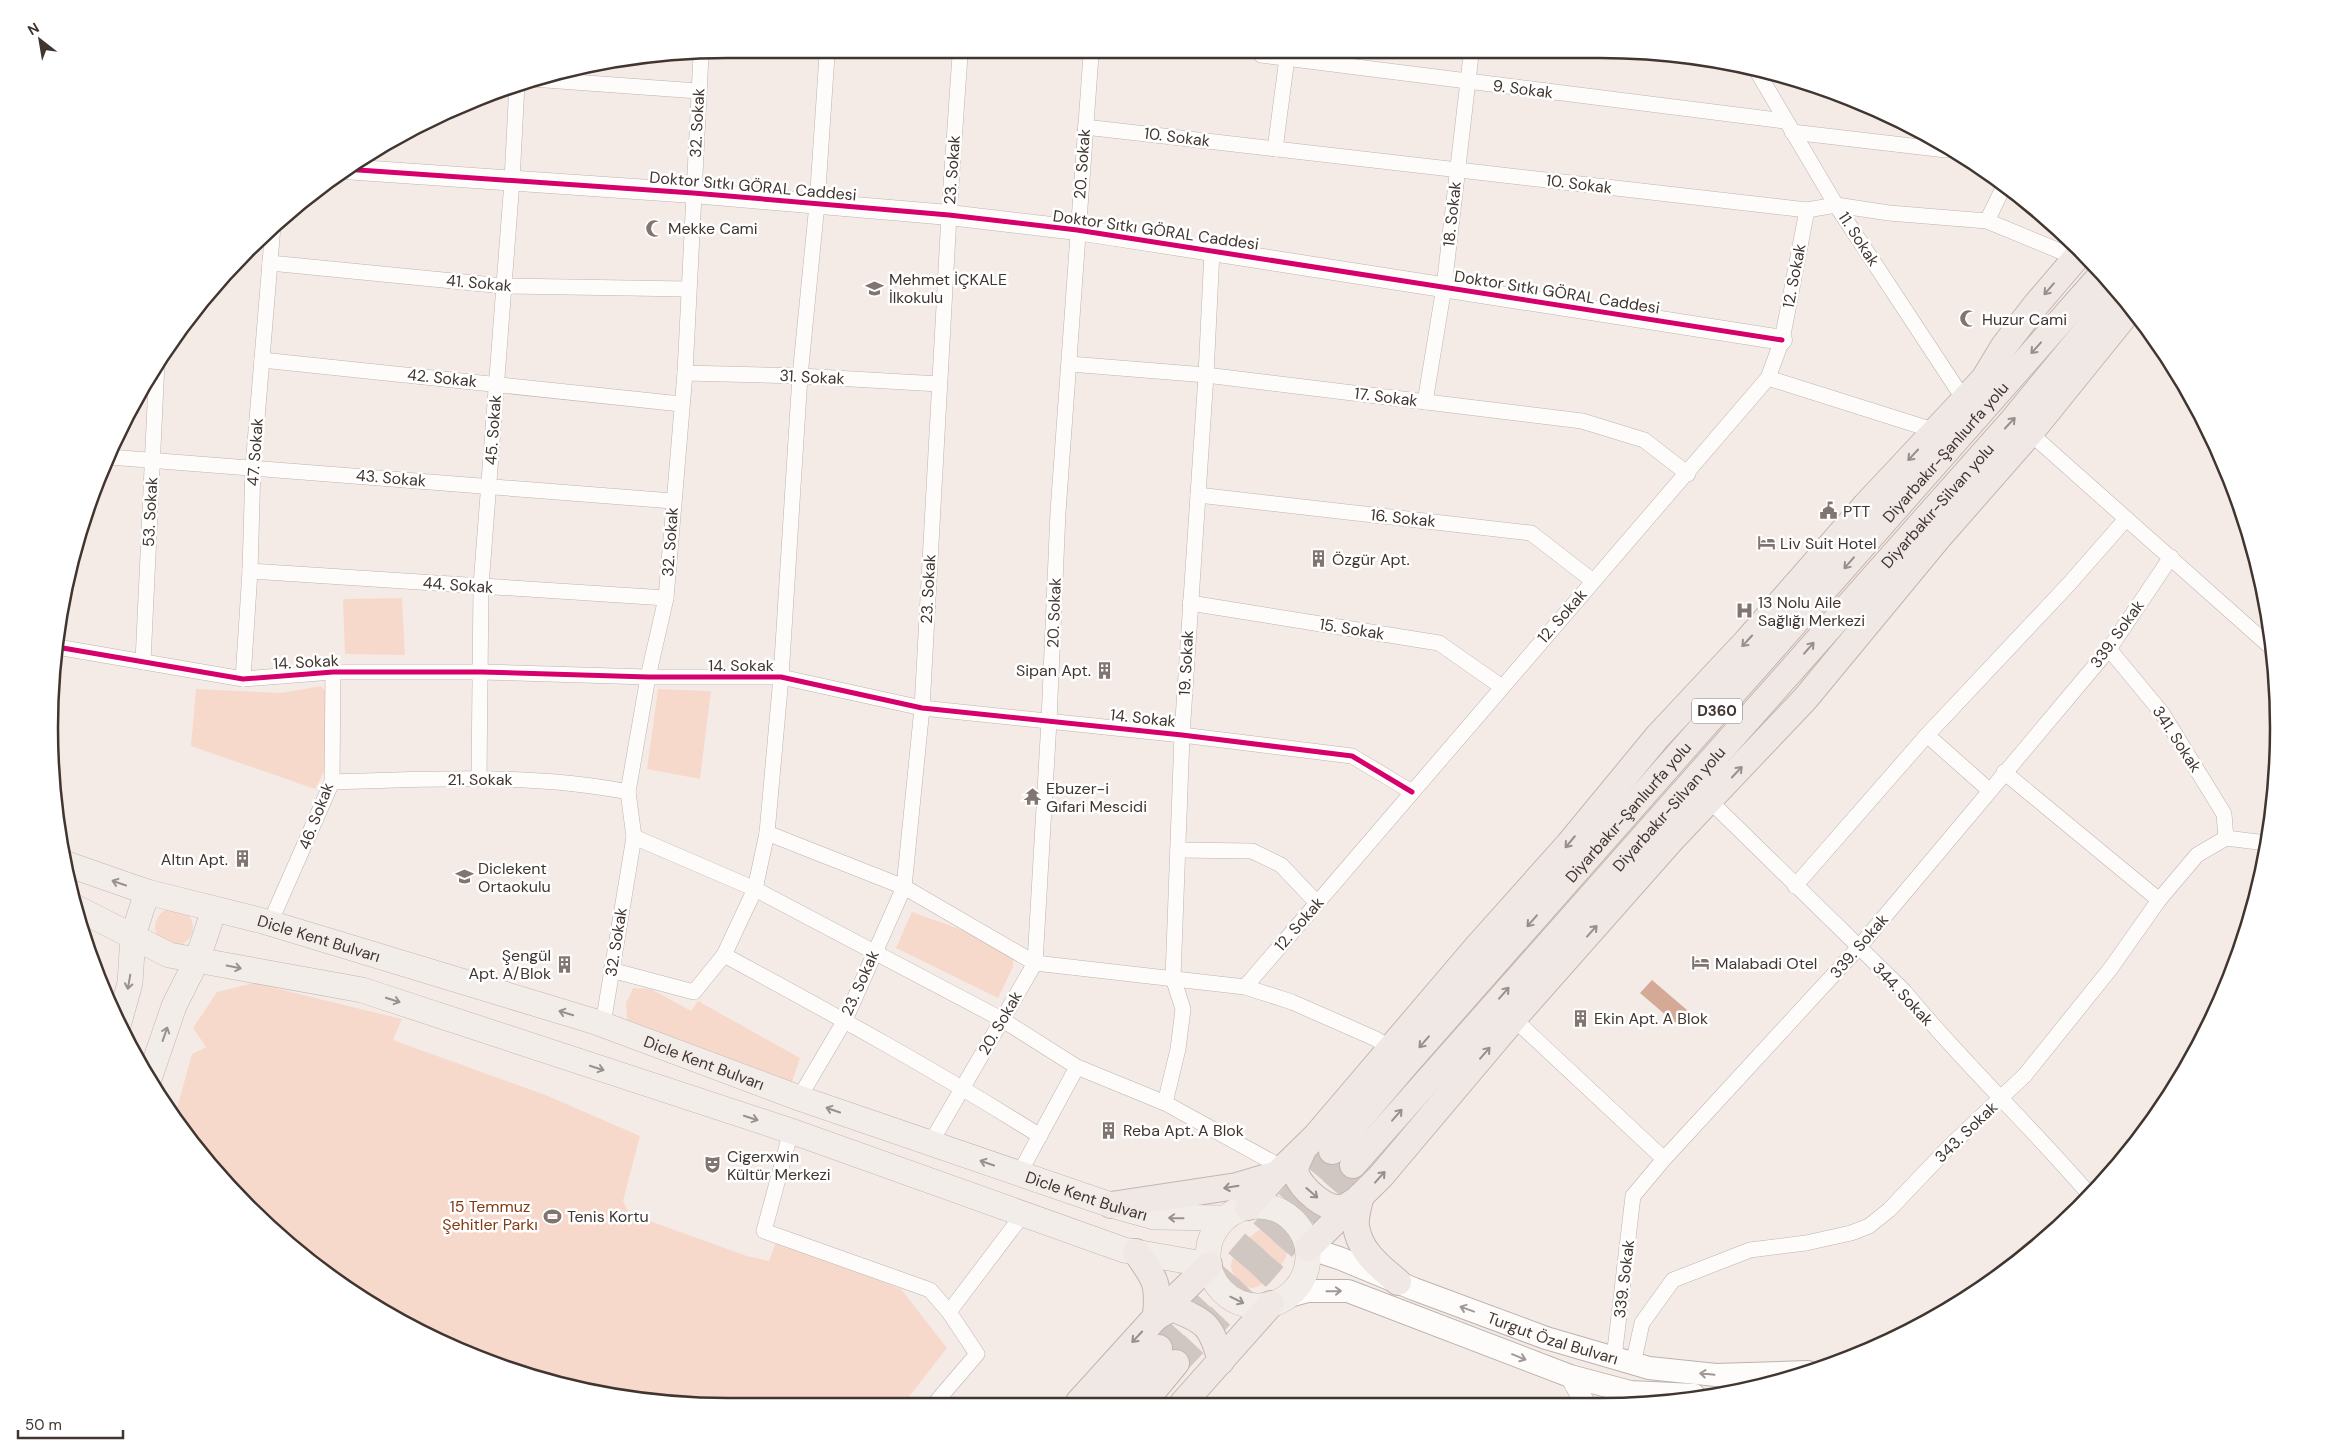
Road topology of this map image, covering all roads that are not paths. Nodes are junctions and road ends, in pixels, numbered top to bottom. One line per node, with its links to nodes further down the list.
1 (827, 58): 21 (street)
2 (960, 58): 24 (street, 23. Sokak)
3 (1091, 58): 13 (street, 20. Sokak)
4 (1287, 58): 9 (street, 9. Sokak); 14 (street)
5 (1470, 58): 9 (street, 18. Sokak)
6 (701, 59): 10 (street, 32. Sokak)
7 (1760, 77): 12 (street, 11. Sokak)
8 (552, 80): 10 (street)
9 (1467, 82): 12 (street, 9. Sokak); 17 (street, 18. Sokak)
10 (698, 91): 20 (street, 32. Sokak)
11 (517, 92): 18 (street, 45. Sokak)
12 (1788, 126): 15 (street, 9. Sokak); 22 (street, 11. Sokak)
13 (1085, 127): 14 (street, 10. Sokak); 26 (street, 20. Sokak)
14 (1274, 149): 17 (street, 10. Sokak)
15 (1939, 149)
16 (355, 170): 18 (street, Doktor Sıtkı GÖRAL Caddesi)
17 (1456, 170): 23 (street, 10. Sokak); 34 (street, 18. Sokak)
18 (512, 181): 20 (street, Doktor Sıtkı GÖRAL Caddesi); 33 (street, 45. Sokak)
19 (2002, 191): 25 (street)
20 (693, 193): 21 (street, Doktor Sıtkı GÖRAL Caddesi); 35 (street, 32. Sokak)
21 (817, 204): 24 (street, Doktor Sıtkı GÖRAL Caddesi); 43 (street)
22 (1836, 205): 23 (street, 10. Sokak); 25 (street, 10. Sokak); 48 (street, 11. Sokak)
23 (1807, 210): 38 (street, 12. Sokak)
24 (949, 215): 26 (street, Doktor Sıtkı GÖRAL Caddesi); 47 (street, 23. Sokak)
25 (1987, 221): 29 (street, 10. Sokak)
26 (1077, 230): 28 (street, Doktor Sıtkı GÖRAL Caddesi); 40 (street, 20. Sokak)
27 (272, 237): 31 (street, 47. Sokak)
28 (1212, 251): 34 (street, Doktor Sıtkı GÖRAL Caddesi); 42 (street, 19. Sokak)
29 (2072, 252)
30 (2074, 253): 48 (highway, one-way to 48)
31 (270, 263): 33 (street, 41. Sokak); 39 (street, 47. Sokak)
32 (2098, 279): 69 (highway, Diyarbakır-Şanlıurfa yolu / D360, one-way to 69)
33 (504, 286): 35 (street, 41. Sokak); 46 (street, 45. Sokak)
34 (1444, 287): 38 (street, Doktor Sıtkı GÖRAL Caddesi); 49 (street, 18. Sokak)
35 (688, 289): 41 (street, 32. Sokak)
36 (2114, 298): 85 (highway, Diyarbakır-Silvan yolu / D360, one-way to 36)
37 (2127, 313): 52 (highway)
38 (1782, 340): 45 (street, 12. Sokak)
39 (262, 360): 46 (street, 42. Sokak); 55 (street, 47. Sokak)
40 (1070, 364): 42 (street, 17. Sokak); 81 (street, 20. Sokak)
41 (685, 373): 43 (street, 31. Sokak); 50 (street, 32. Sokak)
42 (1206, 375): 49 (street, 17. Sokak); 58 (street, 19. Sokak)
43 (800, 376): 47 (street, 31. Sokak); 77 (street)
44 (156, 377): 54 (street, 53. Sokak)
45 (1768, 378): 51 (street); 56 (street, 12. Sokak)
46 (497, 383): 50 (street, 42. Sokak); 57 (street, 45. Sokak)
47 (939, 384): 80 (street, 23. Sokak)
48 (1965, 401): 51 (highway)
49 (1425, 402): 56 (street, 17. Sokak)
50 (681, 404): 59 (street, 32. Sokak)
51 (1936, 431): 62 (highway, one-way to 62)
52 (2030, 432): 60 (street); 68 (highway)
53 (115, 457): 54 (street, 43. Sokak)
54 (152, 460): 55 (street, 43. Sokak); 73 (street, 53. Sokak)
55 (254, 467): 57 (street, 43. Sokak); 63 (street, 47. Sokak)
56 (1688, 474): 64 (street, 12. Sokak)
57 (489, 486): 59 (street, 43. Sokak); 65 (street, 45. Sokak)
58 (1198, 495): 64 (street, 16. Sokak); 67 (street, 19. Sokak)
59 (673, 501): 66 (street, 32. Sokak)
60 (2126, 519): 61 (street); 83 (street)
61 (2171, 557): 70 (street); 72 (street, 339. Sokak)
62 (1812, 567): 69 (street); 93 (highway, one-way to 93)
63 (250, 571): 65 (street, 44. Sokak); 78 (street, 47. Sokak)
64 (1593, 580): 79 (street, 12. Sokak)
65 (481, 586): 66 (street, 44. Sokak); 75 (street, 45. Sokak)
66 (666, 598): 76 (street, 32. Sokak)
67 (1190, 603): 79 (street, 15. Sokak); 82 (street, 19. Sokak)
68 (1866, 624): 85 (highway); 92 (highway, one-way to 68)
69 (1792, 627): 84 (highway, Diyarbakır-Şanlıurfa yolu / D360)
70 (2265, 642)
71 (62, 649): 73 (street, 14. Sokak)
72 (2109, 649): 86 (street, 339. Sokak); 96 (street, 341. Sokak)
73 (143, 662): 78 (street, 14. Sokak)
74 (332, 672): 75 (street, 14. Sokak); 78 (street, 14. Sokak); 88 (street, 46. Sokak)
75 (481, 672): 76 (street, 14. Sokak); 87 (street, 45. Sokak)
76 (648, 677): 77 (street, 14. Sokak); 90 (street, 32. Sokak)
77 (781, 677): 80 (street, 14. Sokak); 94 (street)
78 (243, 679)
79 (1502, 687): 91 (street, 12. Sokak)
80 (922, 708): 81 (street, 14. Sokak); 101 (street, 23. Sokak)
81 (1049, 721): 82 (street, 14. Sokak); 114 (street, 20. Sokak)
82 (1182, 735): 91 (street, 14. Sokak); 98 (street, 19. Sokak)
83 (1927, 735): 89 (street); 100 (street)
84 (1691, 741): 93 (street); 133 (highway, Diyarbakır-Şanlıurfa yolu / D360, one-way to 133)
85 (1701, 770): 133 (highway, Diyarbakır-Silvan yolu / D360, one-way to 85)
86 (2004, 772): 89 (street, 339. Sokak); 104 (street)
87 (479, 778): 88 (street, 21. Sokak); 90 (street, 21. Sokak)
88 (332, 782): 108 (street, 46. Sokak)
89 (1989, 790): 110 (street, 339. Sokak)
90 (628, 792): 95 (street, 32. Sokak)
91 (1412, 792): 105 (street, 12. Sokak)
92 (1710, 801): 100 (street, 344. Sokak); 119 (highway, one-way to 92)
93 (1592, 815): 123 (highway, one-way to 123)
94 (767, 833): 101 (street); 102 (street)
95 (634, 837): 102 (street); 115 (street, 32. Sokak)
96 (2226, 838): 97 (street); 104 (street, 343. Sokak)
97 (2261, 842)
98 (1178, 850): 105 (street); 116 (street, 19. Sokak)
99 (72, 866): 103 (main road, Dicle Kent Bulvarı, one-way to 99)
100 (1795, 886): 110 (street, 344. Sokak)
101 (904, 887): 111 (street, 23. Sokak); 114 (street)
102 (755, 889): 111 (street); 112 (street)
103 (147, 892): 106 (main road, Dicle Kent Bulvarı); 109 (main road)
104 (2159, 900): 128 (street, 343. Sokak)
105 (1317, 903): 117 (street, 12. Sokak)
106 (214, 910): 108 (main road, Dicle Kent Bulvarı); 113 (main road)
107 (83, 911): 109 (main road)
108 (270, 923): 122 (main road, Dicle Kent Bulvarı, one-way to 108)
109 (133, 936): 113 (main road); 118 (main road, one-way to 118)
110 (1859, 947): 128 (street, 344. Sokak); 134 (street, 339. Sokak)
111 (874, 952): 120 (street); 121 (street, 23. Sokak)
112 (724, 956): 115 (street); 121 (street)
113 (196, 960): 125 (main road, one-way to 113); 130 (main road, one-way to 130)
114 (1035, 963): 116 (street); 120 (street, 20. Sokak)
115 (611, 970): 122 (street, 32. Sokak)
116 (1173, 978): 117 (street); 129 (street, 19. Sokak)
117 (1245, 987): 123 (street)
118 (122, 1012)
119 (1514, 1018): 134 (street); 138 (highway, one-way to 119)
120 (1001, 1019): 124 (street); 126 (street, 20. Sokak)
121 (844, 1020): 126 (street); 127 (street, 23. Sokak)
122 (603, 1024): 127 (main road, Dicle Kent Bulvarı)
123 (1391, 1049): 135 (highway)
124 (1077, 1067): 129 (street); 131 (street)
125 (152, 1071)
126 (964, 1087): 131 (street); 132 (street, 20. Sokak)
127 (799, 1098): 132 (main road, Dicle Kent Bulvarı, one-way to 127)
128 (2000, 1098): 137 (street, 344. Sokak); 151 (street, 343. Sokak)
129 (1165, 1103): 135 (street)
130 (791, 1132): 141 (main road); 148 (street)
131 (1040, 1136): 136 (street)
132 (930, 1144): 136 (main road, Dicle Kent Bulvarı, one-way to 132)
133 (1343, 1158)
134 (1664, 1159): 151 (street, 339. Sokak)
135 (1287, 1165): 138 (highway, one-way to 138); 139 (highway, one-way to 139); 140 (highway)
136 (1019, 1174): 139 (main road, Dicle Kent Bulvarı)
137 (2085, 1189)
138 (1360, 1199): 143 (highway); 146 (highway)
139 (1111, 1205): 142 (main road, Dicle Kent Bulvarı, one-way to 139)
140 (1248, 1207): 142 (main road); 143 (main road)
141 (1024, 1213): 144 (main road); 148 (street)
142 (1225, 1218): 145 (main road)
143 (1308, 1248): 146 (main road, Turgut Özal Bulvarı); 147 (main road)
144 (1136, 1252): 145 (main road); 149 (highway)
145 (1208, 1265): 147 (main road, one-way to 147); 149 (highway)
146 (1398, 1282): 151 (main road, Turgut Özal Bulvarı, one-way to 146)
147 (1279, 1301): 150 (highway); 153 (main road, Turgut Özal Bulvarı, one-way to 153)
148 (948, 1312): 155 (street)
149 (1156, 1317): 150 (highway); 156 (highway, one-way to 156)
150 (1221, 1361): 159 (highway)
151 (1624, 1361): 152 (main road, Turgut Özal Bulvarı, one-way to 151)
152 (1781, 1373)
153 (1570, 1376): 154 (main road, Turgut Özal Bulvarı); 160 (street)
154 (1624, 1397)
155 (939, 1398)
156 (1083, 1398)
157 (1117, 1398): 158 (highway)
158 (1146, 1398)
159 (1188, 1398)
160 (1583, 1398)

